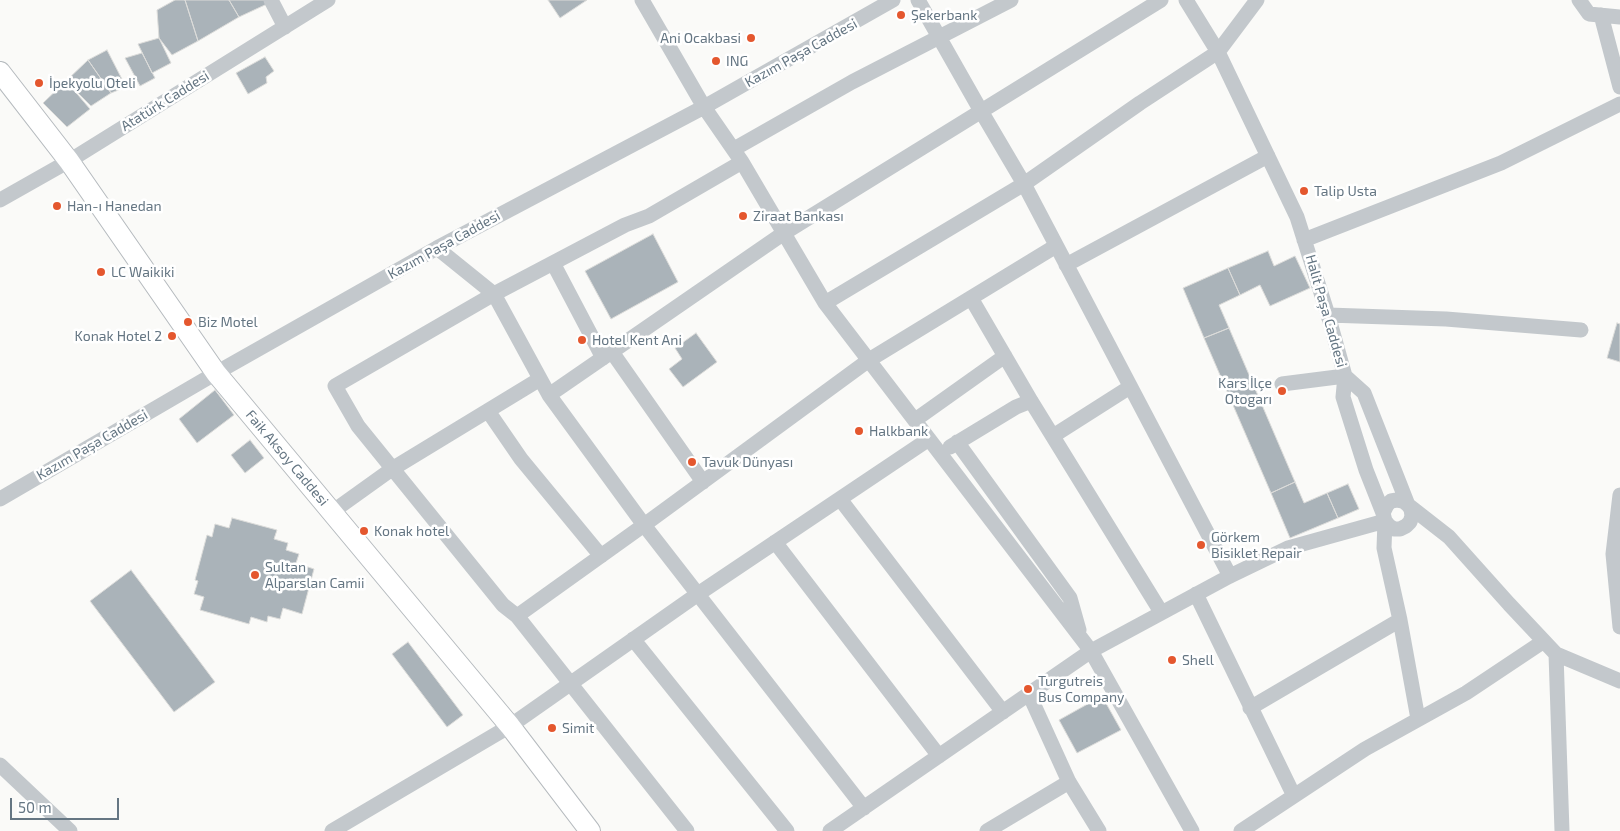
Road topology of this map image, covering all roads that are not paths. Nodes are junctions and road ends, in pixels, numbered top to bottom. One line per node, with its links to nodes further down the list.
1 (271, 0): 13 (street)
2 (328, 0): 13 (street, Atatürk Caddesi)
3 (642, 0): 19 (street)
4 (894, 0): 19 (street, Kazım Paşa Caddesi)
5 (918, 0): 14 (street)
6 (1011, 0): 14 (street)
7 (1161, 0): 20 (street)
8 (1186, 0): 15 (street, Halit Paşa Caddesi)
9 (1256, 0): 15 (street)
10 (1581, 2): 11 (street)
11 (1601, 15): 12 (street); 17 (street)
12 (1620, 16)
13 (285, 27): 23 (street, Atatürk Caddesi)
14 (939, 38): 20 (street); 21 (street)
15 (1218, 52): 22 (street, Halit Paşa Caddesi); 24 (street)
16 (0, 72): 23 (main road, Faik Aksoy Caddesi)
17 (1620, 88)
18 (1620, 104): 27 (street)
19 (704, 107): 21 (street); 29 (street, Kazım Paşa Caddesi)
20 (981, 111): 24 (street); 26 (street)
21 (738, 155): 26 (street); 30 (street)
22 (1268, 156): 27 (street, Halit Paşa Caddesi); 31 (street)
23 (69, 161): 25 (street, Atatürk Caddesi); 40 (main road, Faik Aksoy Caddesi)
24 (1024, 184): 28 (street); 34 (street)
25 (0, 200)
26 (784, 233): 34 (street); 37 (street)
27 (1304, 240): 35 (street, Halit Paşa Caddesi)
28 (1056, 246): 31 (street); 33 (street)
29 (437, 248): 32 (street); 40 (street, Kazım Paşa Caddesi)
30 (553, 263): 32 (street); 37 (street)
31 (1066, 265): 44 (street)
32 (494, 294): 42 (street); 53 (street)
33 (971, 298): 38 (street); 39 (street)
34 (825, 303): 39 (street)
35 (1328, 315): 36 (street); 41 (street, Halit Paşa Caddesi)
36 (1581, 330)
37 (608, 355): 45 (street); 54 (street)
38 (1005, 356): 46 (street); 48 (street)
39 (868, 360): 48 (street); 54 (street)
40 (216, 373): 56 (street, Kazım Paşa Caddesi); 59 (main road, Faik Aksoy Caddesi)
41 (1345, 376): 43 (street); 58 (street, Halit Paşa Caddesi); 60 (street)
42 (540, 379): 45 (street); 47 (street)
43 (1282, 384)
44 (1130, 387): 49 (street); 64 (street)
45 (549, 395): 61 (street)
46 (1031, 400): 49 (street); 51 (street)
47 (488, 411): 53 (street); 63 (street)
48 (915, 420): 50 (street)
49 (1053, 436): 67 (street)
50 (929, 439): 52 (street); 57 (street)
51 (957, 442): 52 (street); 72 (street)
52 (940, 453): 72 (street)
53 (392, 469): 59 (street); 68 (street)
54 (703, 482): 61 (street)
55 (1620, 495): 70 (street)
56 (0, 499)
57 (840, 499): 62 (street); 80 (street)
58 (1408, 505): 60 (street); 60 (street); 73 (street)
59 (332, 512): 82 (main road, Faik Aksoy Caddesi)
60 (1384, 517): 64 (street); 69 (street)
61 (644, 526): 63 (street); 65 (street)
62 (775, 542): 65 (street); 83 (street)
63 (601, 556): 68 (street)
64 (1230, 576): 66 (street)
65 (698, 594): 71 (street); 87 (street)
66 (1196, 594): 67 (street); 79 (street)
67 (1161, 612): 74 (street)
68 (517, 616): 77 (street)
69 (1400, 620): 79 (street); 81 (street)
70 (1620, 627)
71 (633, 639): 77 (street); 92 (street)
72 (1081, 639): 74 (street)
73 (1544, 641): 75 (street); 81 (street)
74 (1091, 651): 78 (street); 96 (street)
75 (1556, 654): 76 (street); 98 (street)
76 (1620, 680)
77 (570, 683): 82 (street); 91 (street)
78 (1029, 694): 80 (street); 85 (street)
79 (1250, 708): 86 (street)
80 (1002, 712): 83 (street)
81 (1418, 719): 86 (street)
82 (510, 726): 89 (street); 90 (main road, Faik Aksoy Caddesi)
83 (939, 756): 87 (street)
84 (0, 765): 88 (street)
85 (1069, 782): 94 (street); 95 (street)
86 (1294, 796): 97 (street)
87 (864, 808): 93 (street)
88 (70, 831)
89 (332, 831)
90 (590, 831)
91 (688, 831)
92 (787, 831)
93 (830, 831)
94 (987, 831)
95 (1098, 831)
96 (1192, 831)
97 (1241, 831)
98 (1562, 831)

